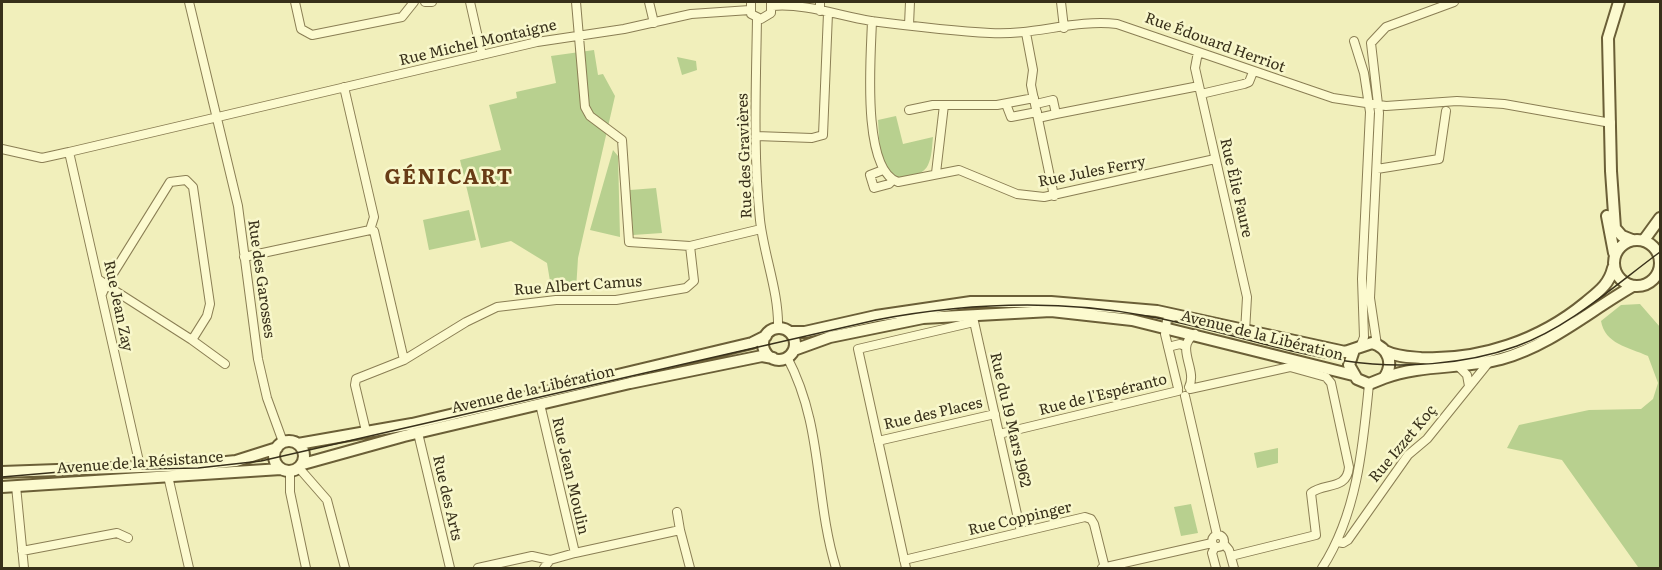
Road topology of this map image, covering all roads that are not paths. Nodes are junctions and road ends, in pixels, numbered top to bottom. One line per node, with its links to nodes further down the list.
1 (189, 2): 40 (street, Rue des Garosses)
2 (295, 2): 3 (street)
3 (414, 2)
4 (425, 2): 5 (street)
5 (432, 2)
6 (470, 2): 28 (street)
7 (576, 2): 25 (street)
8 (649, 2): 21 (street)
9 (751, 2): 16 (street)
10 (820, 2): 17 (street)
11 (910, 2): 22 (street)
12 (1061, 2): 23 (street)
13 (1454, 2): 35 (street)
14 (772, 4): 17 (street, Rue Édouard Herriot); 19 (street)
15 (1616, 4): 41 (street)
16 (750, 10): 19 (street); 21 (street, Rue Michel Montaigne)
17 (819, 11): 18 (street, Rue Édouard Herriot)
18 (828, 13): 20 (street, Rue Édouard Herriot); 42 (street)
19 (757, 18): 42 (street, Rue des Gravières)
20 (872, 21): 22 (street, Rue Édouard Herriot); 47 (street)
21 (654, 23): 25 (street, Rue Michel Montaigne)
22 (909, 25): 24 (street, Rue Édouard Herriot)
23 (1064, 28): 24 (street, Rue Édouard Herriot); 27 (street, Rue Édouard Herriot)
24 (1026, 33): 36 (street)
25 (578, 35): 28 (street, Rue Michel Montaigne); 57 (street)
26 (1354, 41): 32 (street)
27 (1198, 52): 29 (street, Rue Édouard Herriot); 31 (street, Rue Élie Faure)
28 (482, 55): 30 (street, Rue Michel Montaigne)
29 (1253, 72): 31 (street); 32 (street, Rue Édouard Herriot)
30 (344, 87): 40 (street, Rue Michel Montaigne); 54 (street)
31 (1200, 90): 39 (street); 45 (street, Rue Élie Faure)
32 (1370, 104): 35 (street, Rue Édouard Herriot); 76 (street)
33 (944, 105): 34 (street); 37 (street); 49 (street)
34 (1001, 105): 36 (street); 36 (street)
35 (1379, 105): 41 (street, Rue Édouard Herriot); 46 (street)
36 (1036, 108): 39 (street); 39 (street); 51 (street)
37 (909, 110)
38 (1446, 111): 46 (street)
39 (1056, 114)
40 (216, 118): 44 (street); 59 (street, Rue des Garosses)
41 (1611, 123): 48 (street)
42 (756, 136): 53 (street, Rue des Gravières)
43 (2, 149): 44 (street)
44 (69, 152): 61 (street, Rue Jean Zay)
45 (1215, 159): 51 (street, Rue Jules Ferry); 70 (street, Rue Élie Faure)
46 (1377, 168): 77 (street)
47 (883, 170): 50 (street); 50 (street, Rue Jules Ferry)
48 (1611, 171): 55 (street); 58 (street)
49 (936, 173): 50 (street, Rue Jules Ferry); 51 (street, Rue Jules Ferry)
50 (893, 180)
51 (1054, 196)
52 (1660, 218): 56 (street)
53 (761, 229): 57 (street); 68 (street, Rue des Gravières)
54 (370, 230): 59 (street); 80 (street)
55 (1632, 240): 56 (street); 58 (street)
56 (1644, 240): 63 (street)
57 (690, 246): 80 (street, Rue Albert Camus)
58 (1614, 254): 60 (street)
59 (244, 257): 96 (street, Rue des Garosses)
60 (1613, 268): 63 (street); 77 (street)
61 (98, 279): 62 (street); 64 (street, Rue Jean Zay)
62 (106, 285): 64 (street); 73 (street); 73 (street)
63 (1633, 286): 81 (street)
64 (102, 294): 97 (street, Rue Jean Zay)
65 (1179, 315): 67 (street, Avenue de la Libération); 69 (street, Avenue de la Libération); 70 (street, Avenue de la Libération)
66 (973, 318): 67 (street, Avenue de la Libération); 78 (street, Avenue de la Libération); 90 (street, Rue du 19 Mars 1962); 94 (street)
67 (1164, 327): 71 (street, Avenue de la Libération); 75 (street)
68 (778, 328): 69 (street); 72 (street)
69 (789, 332): 78 (street)
70 (1245, 332): 76 (street, Avenue de la Libération)
71 (1196, 334): 74 (street); 84 (street, Avenue de la Libération)
72 (766, 336): 79 (street); 91 (street, Avenue de la Libération)
73 (192, 340): 82 (street)
74 (1185, 346): 75 (street); 88 (street)
75 (1168, 347): 88 (street)
76 (1357, 348): 77 (street); 84 (street)
77 (1381, 348): 85 (street)
78 (790, 354): 79 (street); 125 (street)
79 (773, 358): 89 (street, Avenue de la Libération)
80 (404, 360): 91 (street)
81 (1489, 362): 83 (street); 87 (street, Rue Izzet Koç)
82 (225, 364)
83 (1459, 367): 85 (street); 87 (street)
84 (1353, 375): 86 (street)
85 (1384, 378): 86 (street)
86 (1369, 384): 108 (street)
87 (1469, 386): 108 (street, Rue Izzet Koç)
88 (1184, 390): 93 (street, Rue de l'Espéranto); 106 (street); 113 (street, Rue de l'Espéranto)
89 (540, 404): 92 (street, Avenue de la Libération); 112 (street, Rue Jean Moulin)
90 (995, 414): 93 (street, Rue du 19 Mars 1962); 94 (street, Rue des Places)
91 (366, 431): 95 (street, Avenue de la Libération)
92 (418, 433): 98 (street, Avenue de la Libération); 116 (street, Rue des Arts)
93 (999, 434): 105 (street, Rue du 19 Mars 1962)
94 (878, 441): 115 (street)
95 (298, 444): 96 (street, Avenue de la Libération); 98 (street)
96 (280, 445): 97 (street, Avenue de la Résistance); 98 (street)
97 (140, 466): 99 (street, Avenue de la Résistance)
98 (293, 468): 100 (street, Avenue de la Résistance); 119 (street); 120 (street)
99 (2, 472)
100 (168, 476): 101 (street, Avenue de la Résistance); 118 (street)
101 (16, 486): 102 (street, Avenue de la Résistance); 111 (street)
102 (2, 487)
103 (677, 512): 104 (street)
104 (680, 530): 112 (street); 124 (street)
105 (1021, 532): 115 (street, Rue Coppinger); 126 (street, Rue Coppinger)
106 (1217, 535): 109 (street); 110 (street)
107 (128, 538): 111 (street)
108 (1337, 542): 129 (street)
109 (1224, 544): 110 (street); 113 (street)
110 (1213, 545): 126 (street); 127 (street)
111 (22, 551): 117 (street)
112 (574, 553): 114 (street, Rue Jean Moulin)
113 (1231, 556): 128 (street)
114 (550, 560): 122 (street, Rue Jean Moulin); 123 (street)
115 (905, 564)
116 (450, 567): 121 (street)
117 (24, 568)
118 (189, 568)
119 (306, 568)
120 (345, 568)
121 (440, 568)
122 (478, 568)
123 (544, 568)
124 (690, 568)
125 (836, 568)
126 (1103, 568)
127 (1216, 568)
128 (1234, 568)
129 (1322, 568)

